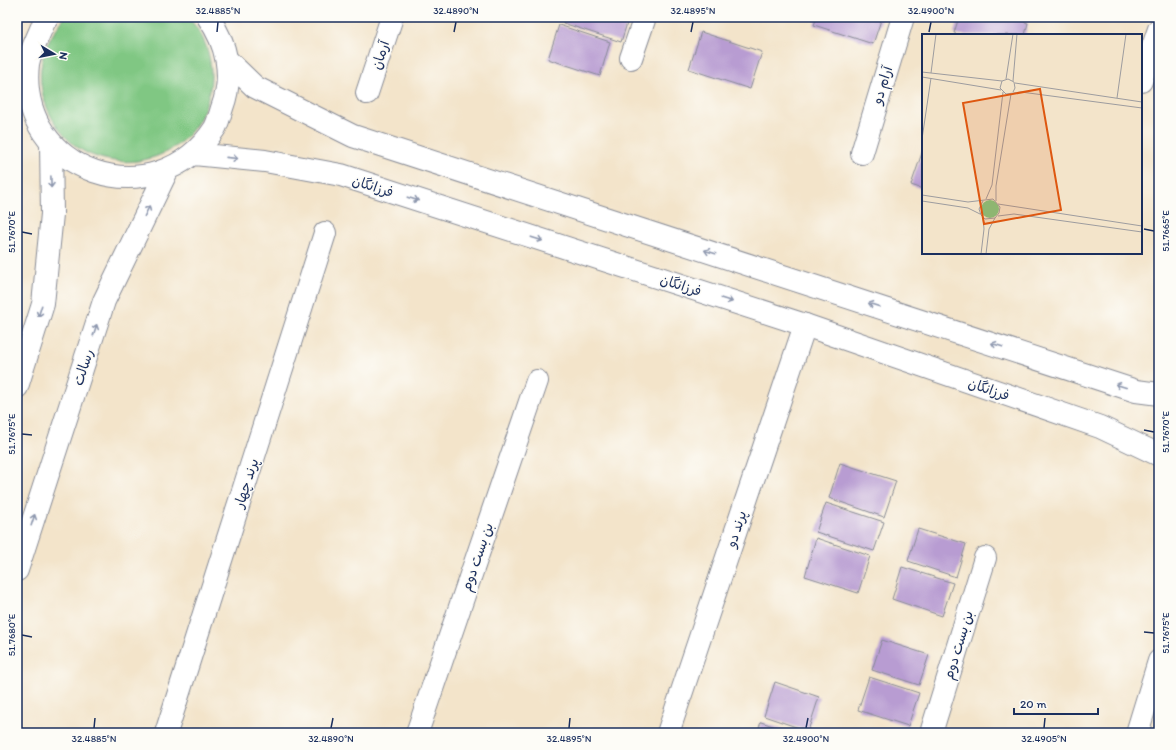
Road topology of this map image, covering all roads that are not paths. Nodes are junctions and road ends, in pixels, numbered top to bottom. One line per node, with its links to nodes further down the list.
1 (48, 17): 12 (street)
2 (392, 17): 10 (street, آرمان)
3 (645, 17): 7 (street)
4 (903, 17): 14 (street, آرام دو)
5 (214, 22): 8 (street)
6 (1159, 29): 9 (street)
7 (631, 58)
8 (228, 61): 15 (street); 21 (street, one-way to 8)
9 (1142, 79)
10 (367, 93)
11 (17, 99): 12 (street)
12 (35, 116): 13 (street)
13 (51, 143): 16 (street); 20 (street, one-way to 20)
14 (862, 153)
15 (194, 154): 16 (street); 18 (street, فرزانگان, one-way to 18)
16 (167, 171): 24 (street, رسالت, one-way to 16)
17 (325, 233): 26 (street, پرند چهار)
18 (804, 325): 22 (street, فرزانگان); 28 (street, پرند دو)
19 (537, 381): 27 (street, بن بست دوم)
20 (17, 387)
21 (1159, 394)
22 (1159, 455)
23 (985, 558): 29 (street, بن بست دوم)
24 (17, 570)
25 (1159, 661): 30 (street)
26 (166, 733)
27 (417, 733)
28 (668, 733)
29 (931, 733)
30 (1137, 733)

